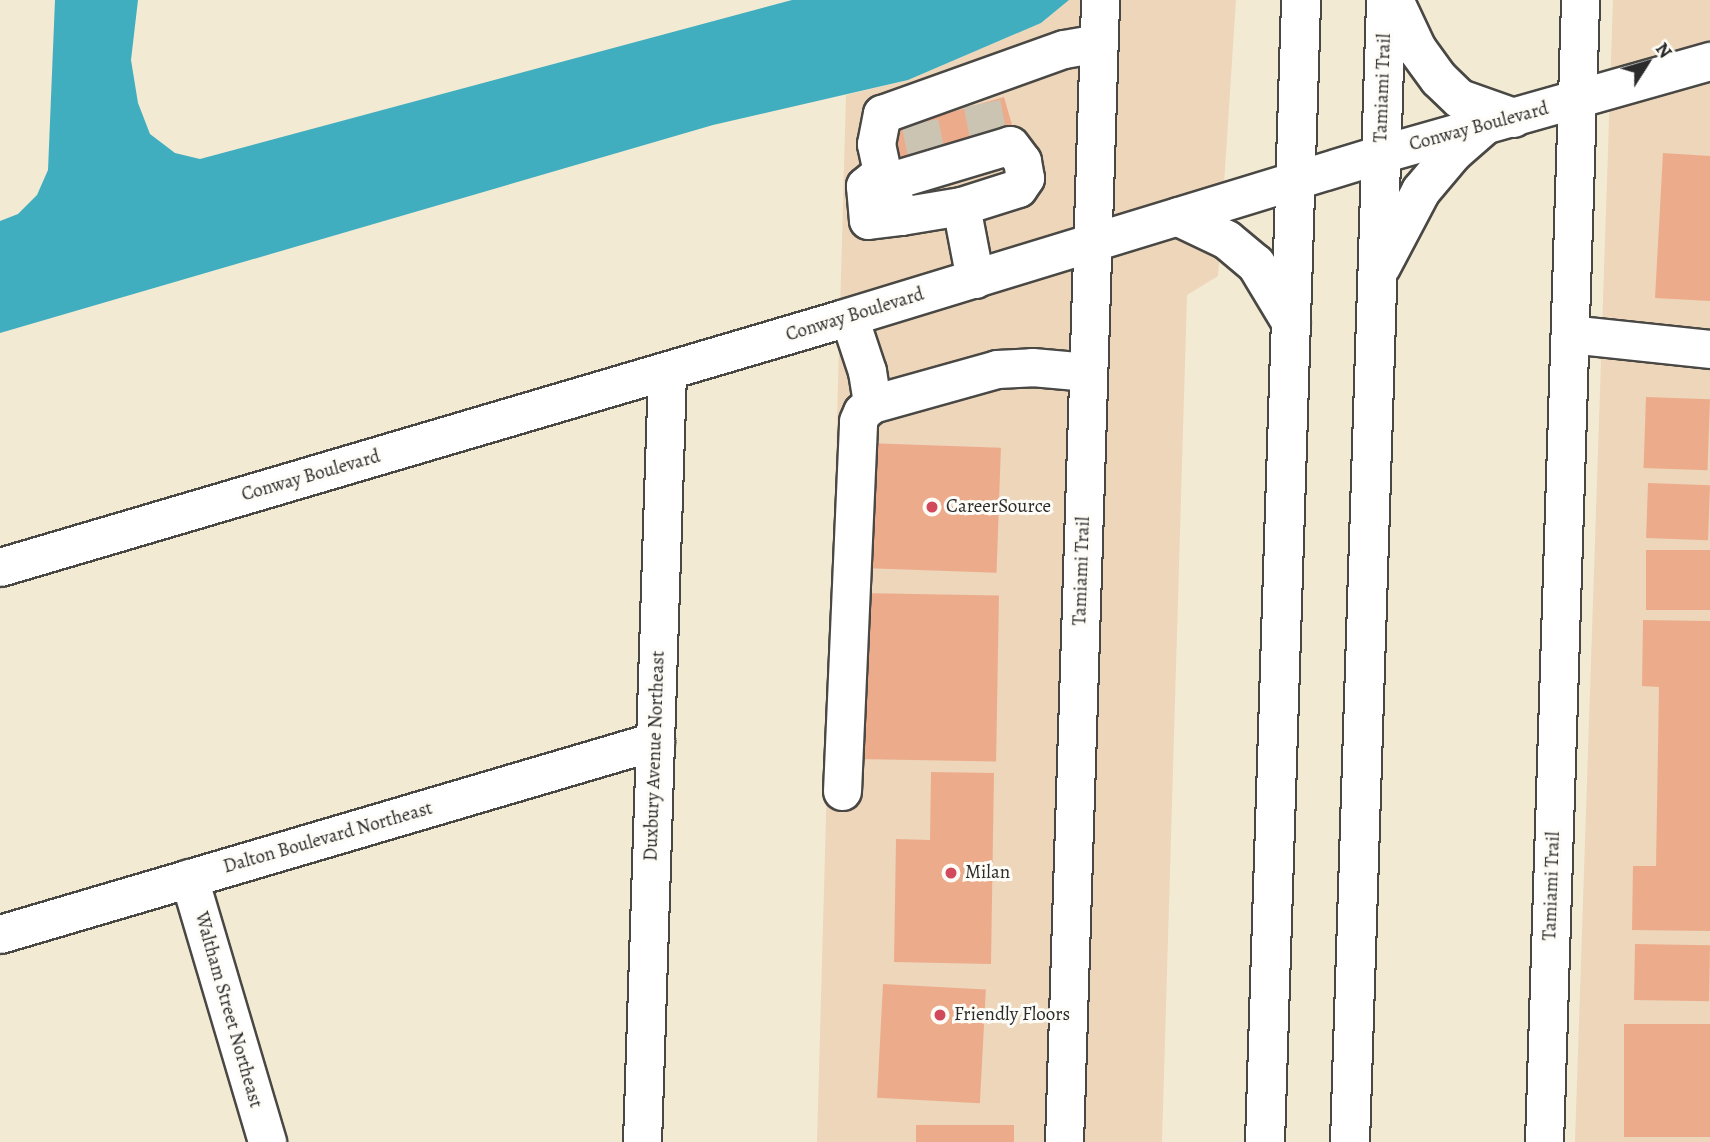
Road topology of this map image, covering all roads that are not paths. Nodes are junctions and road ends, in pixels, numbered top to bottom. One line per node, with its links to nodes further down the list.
1 (1100, 0): 6 (street, Tamiami Trail)
2 (1301, 0): 12 (main road)
3 (1386, 0): 10 (main road, Tamiami Trail)
4 (1394, 0): 9 (main road)
5 (1580, 0): 8 (street, Tamiami Trail)
6 (1098, 43): 11 (street); 15 (street, Tamiami Trail)
7 (1710, 61): 8 (street, Conway Boulevard)
8 (1577, 100): 9 (street, Conway Boulevard); 20 (street, Tamiami Trail)
9 (1499, 122): 10 (street, Conway Boulevard); 16 (main road)
10 (1381, 154): 12 (street, Conway Boulevard); 16 (main road, Tamiami Trail)
11 (885, 177): 13 (street); 13 (street)
12 (1295, 181): 14 (street, Conway Boulevard); 19 (main road)
13 (974, 202): 17 (street)
14 (1180, 217): 15 (street, Conway Boulevard); 19 (main road)
15 (1092, 244): 17 (street, Conway Boulevard); 23 (street, Tamiami Trail)
16 (1377, 275): 34 (main road, Tamiami Trail)
17 (975, 279): 18 (street, Conway Boulevard)
18 (849, 317): 22 (street, Conway Boulevard); 24 (street)
19 (1291, 322): 33 (main road)
20 (1570, 334): 21 (street); 35 (street, Tamiami Trail)
21 (1710, 349)
22 (667, 371): 25 (street, Conway Boulevard); 26 (street, Duxbury Avenue Northeast)
23 (1088, 372): 24 (street); 32 (street, Tamiami Trail)
24 (872, 404): 27 (street)
25 (0, 567)
26 (655, 741): 28 (street, Dalton Boulevard Northeast); 31 (street, Duxbury Avenue Northeast)
27 (842, 791)
28 (189, 878): 29 (street, Dalton Boulevard Northeast); 30 (street, Waltham Street Northeast)
29 (0, 934)
30 (267, 1142)
31 (642, 1142)
32 (1064, 1142)
33 (1265, 1142)
34 (1350, 1142)
35 (1544, 1142)

